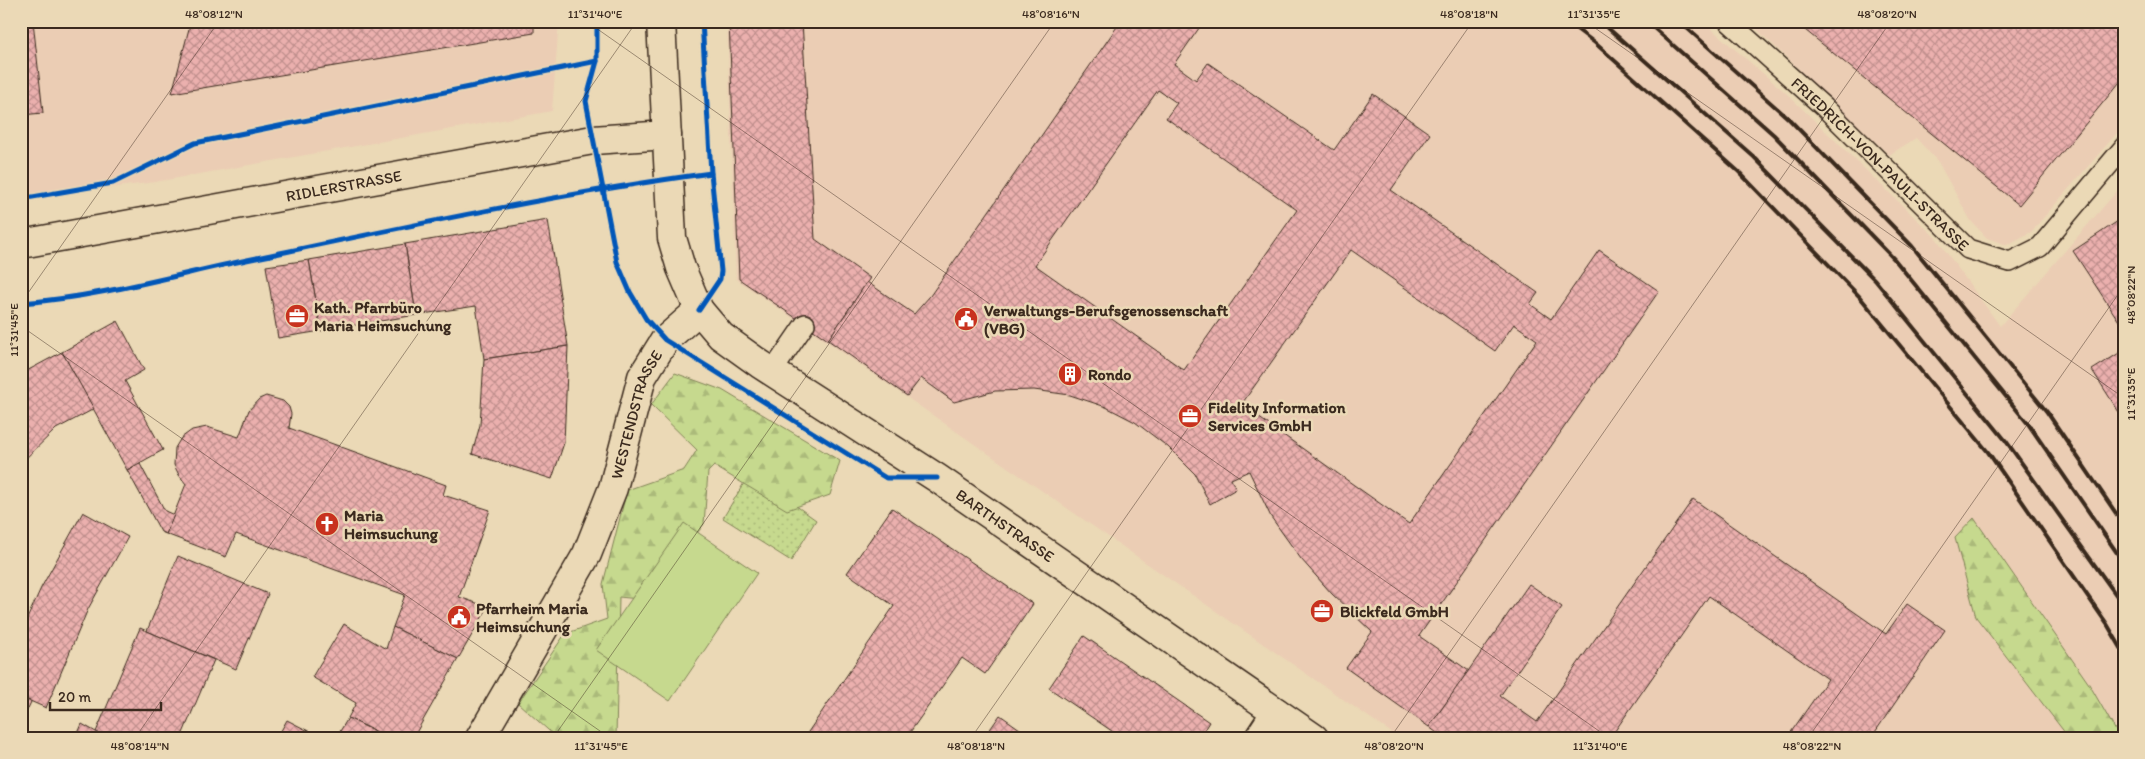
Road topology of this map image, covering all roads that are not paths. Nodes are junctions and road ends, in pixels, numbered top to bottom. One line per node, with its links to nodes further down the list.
1 (661, 21): 3 (street)
2 (1728, 21): 4 (lane, FRIEDRICH-VON-PAULI-STRASSE)
3 (667, 135): 5 (street, RIDLERSTRASSE); 6 (street)
4 (2124, 147)
5 (21, 244)
6 (699, 310): 8 (street, BARTHSTRASSE); 10 (street, WESTENDSTRASSE)
7 (805, 324): 8 (lane)
8 (772, 372): 9 (street, BARTHSTRASSE)
9 (1276, 712): 11 (street); 12 (street, BARTHSTRASSE)
10 (480, 738)
11 (1259, 738)
12 (1314, 738)

